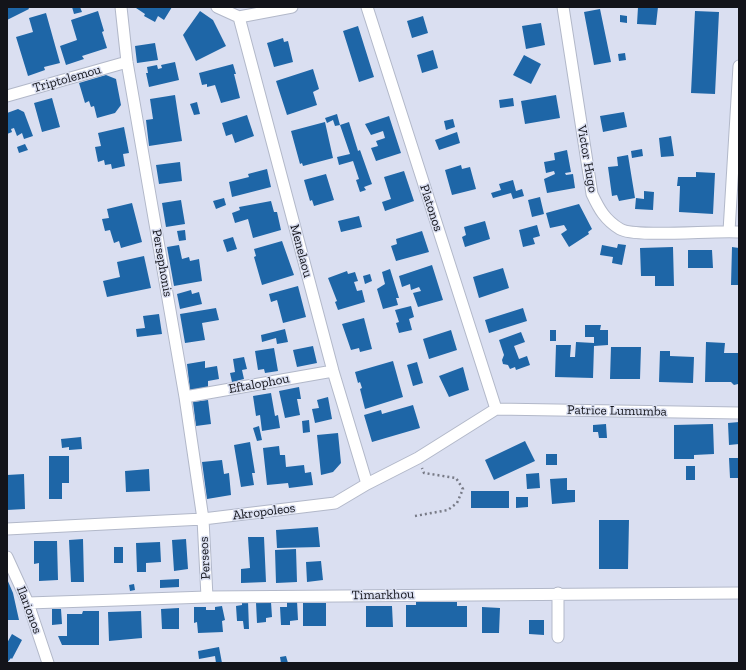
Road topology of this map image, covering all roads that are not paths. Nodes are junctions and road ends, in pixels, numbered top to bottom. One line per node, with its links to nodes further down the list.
1 (121, 7): 7 (street, Persephonis)
2 (217, 7): 6 (street)
3 (292, 7): 6 (street)
4 (367, 7): 13 (street, Platonos)
5 (563, 7): 10 (street, Victor Hugo)
6 (239, 17): 11 (street, Menelaou)
7 (127, 62): 9 (street, Triptolemou); 12 (street, Persephonis)
8 (739, 66): 10 (street)
9 (7, 96)
10 (734, 231)
11 (333, 371): 12 (street, Eftalophou); 15 (street, Menelaou)
12 (185, 397): 16 (street, Persephonis)
13 (496, 409): 14 (street, Patrice Lumumba); 15 (street, Akropoleos)
14 (739, 413)
15 (367, 484): 16 (street, Akropoleos)
16 (203, 519): 17 (street, Akropoleos); 21 (street, Perseos)
17 (7, 530)
18 (7, 557): 22 (street, Ilarionos)
19 (558, 593): 20 (street, Timarkhou); 21 (street, Timarkhou); 23 (street)
20 (739, 593)
21 (207, 597): 22 (street, Timarkhou)
22 (28, 603): 24 (street, Ilarionos)
23 (558, 637)
24 (48, 663)

